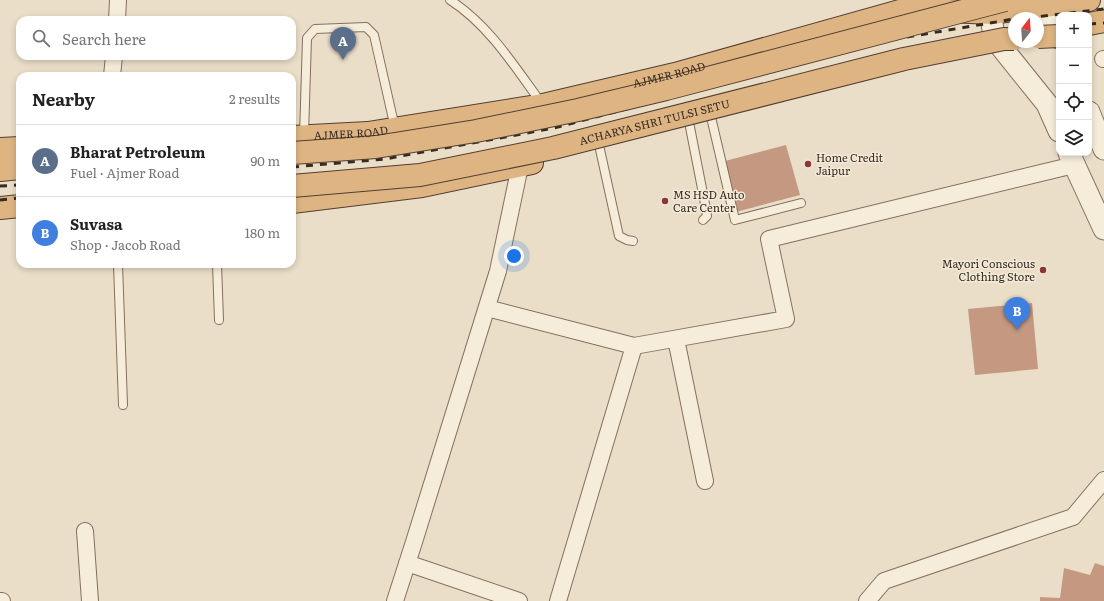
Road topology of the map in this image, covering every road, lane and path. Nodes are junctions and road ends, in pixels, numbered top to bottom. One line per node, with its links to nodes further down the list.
1 (118, 0): 7 (street)
2 (450, 0): 16 (lane)
3 (1089, 0): 4 (highway, AJMER ROAD)
4 (1041, 3): 6 (highway, AJMER ROAD); 11 (street)
5 (915, 4): 6 (highway, AJMER ROAD); 16 (highway, AJMER ROAD)
6 (995, 4): 13 (street); 22 (highway, bridge)
7 (117, 16)
8 (1104, 21): 9 (highway)
9 (1092, 23)
10 (1104, 33): 12 (highway)
11 (1051, 34)
12 (1092, 34)
13 (1007, 37): 17 (highway); 20 (street); 31 (highway, ACHARYA SHRI TULSI SETU, bridge)
14 (114, 60): 15 (street)
15 (112, 72)
16 (543, 105): 21 (highway, AJMER ROAD)
17 (710, 117): 19 (highway); 33 (lane)
18 (1092, 119): 25 (street)
19 (689, 122): 23 (highway); 38 (lane)
20 (1056, 124)
21 (395, 128): 22 (highway, AJMER ROAD); 22 (lane)
22 (296, 142)
23 (599, 146): 28 (highway); 40 (lane)
24 (16, 148): 26 (highway)
25 (1104, 148)
26 (0, 149)
27 (1072, 159): 39 (street); 45 (street)
28 (520, 166): 32 (highway); 43 (street)
29 (16, 168): 30 (highway)
30 (0, 170)
31 (296, 186)
32 (296, 202)
33 (801, 203)
34 (16, 206): 35 (highway)
35 (0, 208)
36 (16, 219): 37 (highway)
37 (0, 220)
38 (703, 220)
39 (1104, 229)
40 (634, 241)
41 (118, 268): 47 (lane)
42 (217, 268): 44 (lane)
43 (487, 308): 46 (street); 51 (street)
44 (219, 320)
45 (676, 339): 46 (street); 49 (street)
46 (634, 346): 55 (street)
47 (123, 405)
48 (1104, 480): 56 (street)
49 (705, 481)
50 (85, 530): 52 (street)
51 (407, 563): 53 (street); 54 (street)
52 (90, 601)
53 (394, 601)
54 (519, 601)
55 (558, 601)
56 (867, 601)

